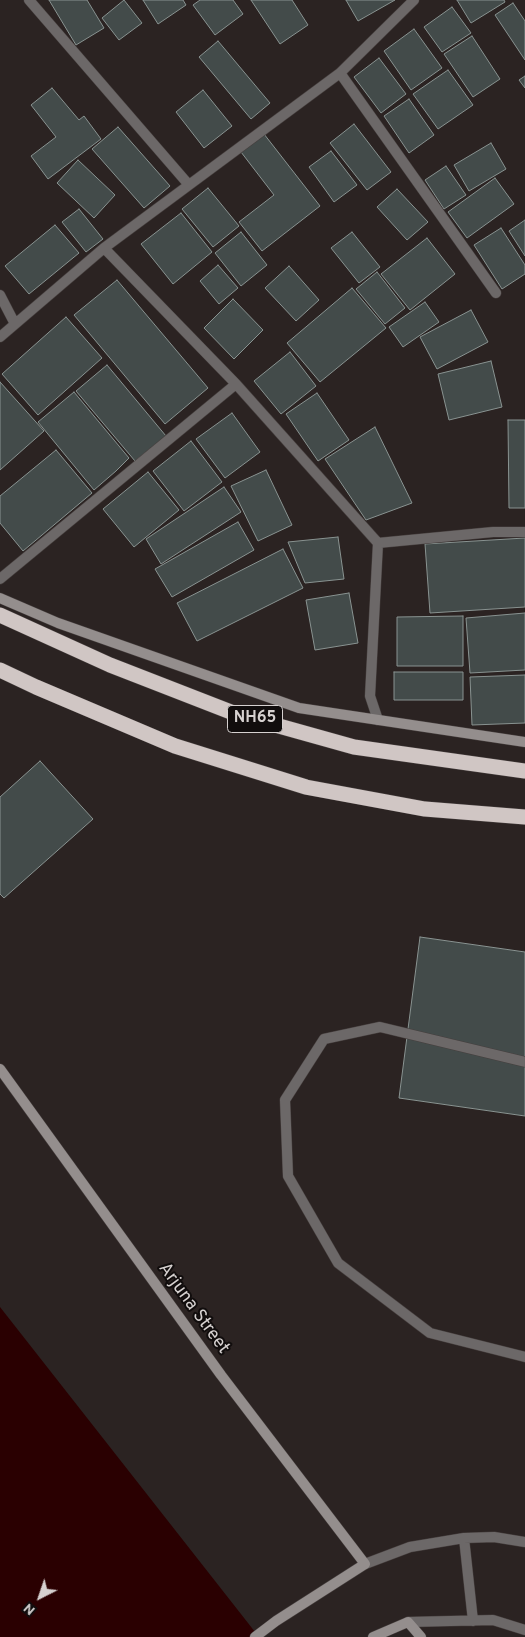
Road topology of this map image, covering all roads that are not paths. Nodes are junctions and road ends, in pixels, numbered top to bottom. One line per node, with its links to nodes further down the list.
1 (30, 0): 4 (street)
2 (414, 0): 3 (street)
3 (340, 73): 4 (street); 6 (street)
4 (188, 185): 5 (street)
5 (104, 248): 8 (street); 10 (street)
6 (496, 292)
7 (0, 295): 8 (street)
8 (15, 324): 9 (street)
9 (0, 337)
10 (236, 384): 12 (street); 13 (street)
11 (525, 532): 12 (street)
12 (378, 543): 17 (street)
13 (0, 579)
14 (0, 598): 17 (street)
15 (0, 615): 19 (highway, NH65)
16 (0, 670): 20 (highway)
17 (378, 720): 18 (street)
18 (525, 742)
19 (525, 771)
20 (525, 817)
21 (525, 1062): 23 (street)
22 (0, 1069): 26 (street, Arjuna Street)
23 (525, 1357)
24 (464, 1538): 25 (street); 26 (street); 27 (street)
25 (525, 1542)
26 (365, 1564): 30 (street)
27 (473, 1620): 28 (street); 29 (street)
28 (408, 1622): 31 (street); 32 (street)
29 (525, 1630)
30 (255, 1637)
31 (373, 1637)
32 (421, 1637)

